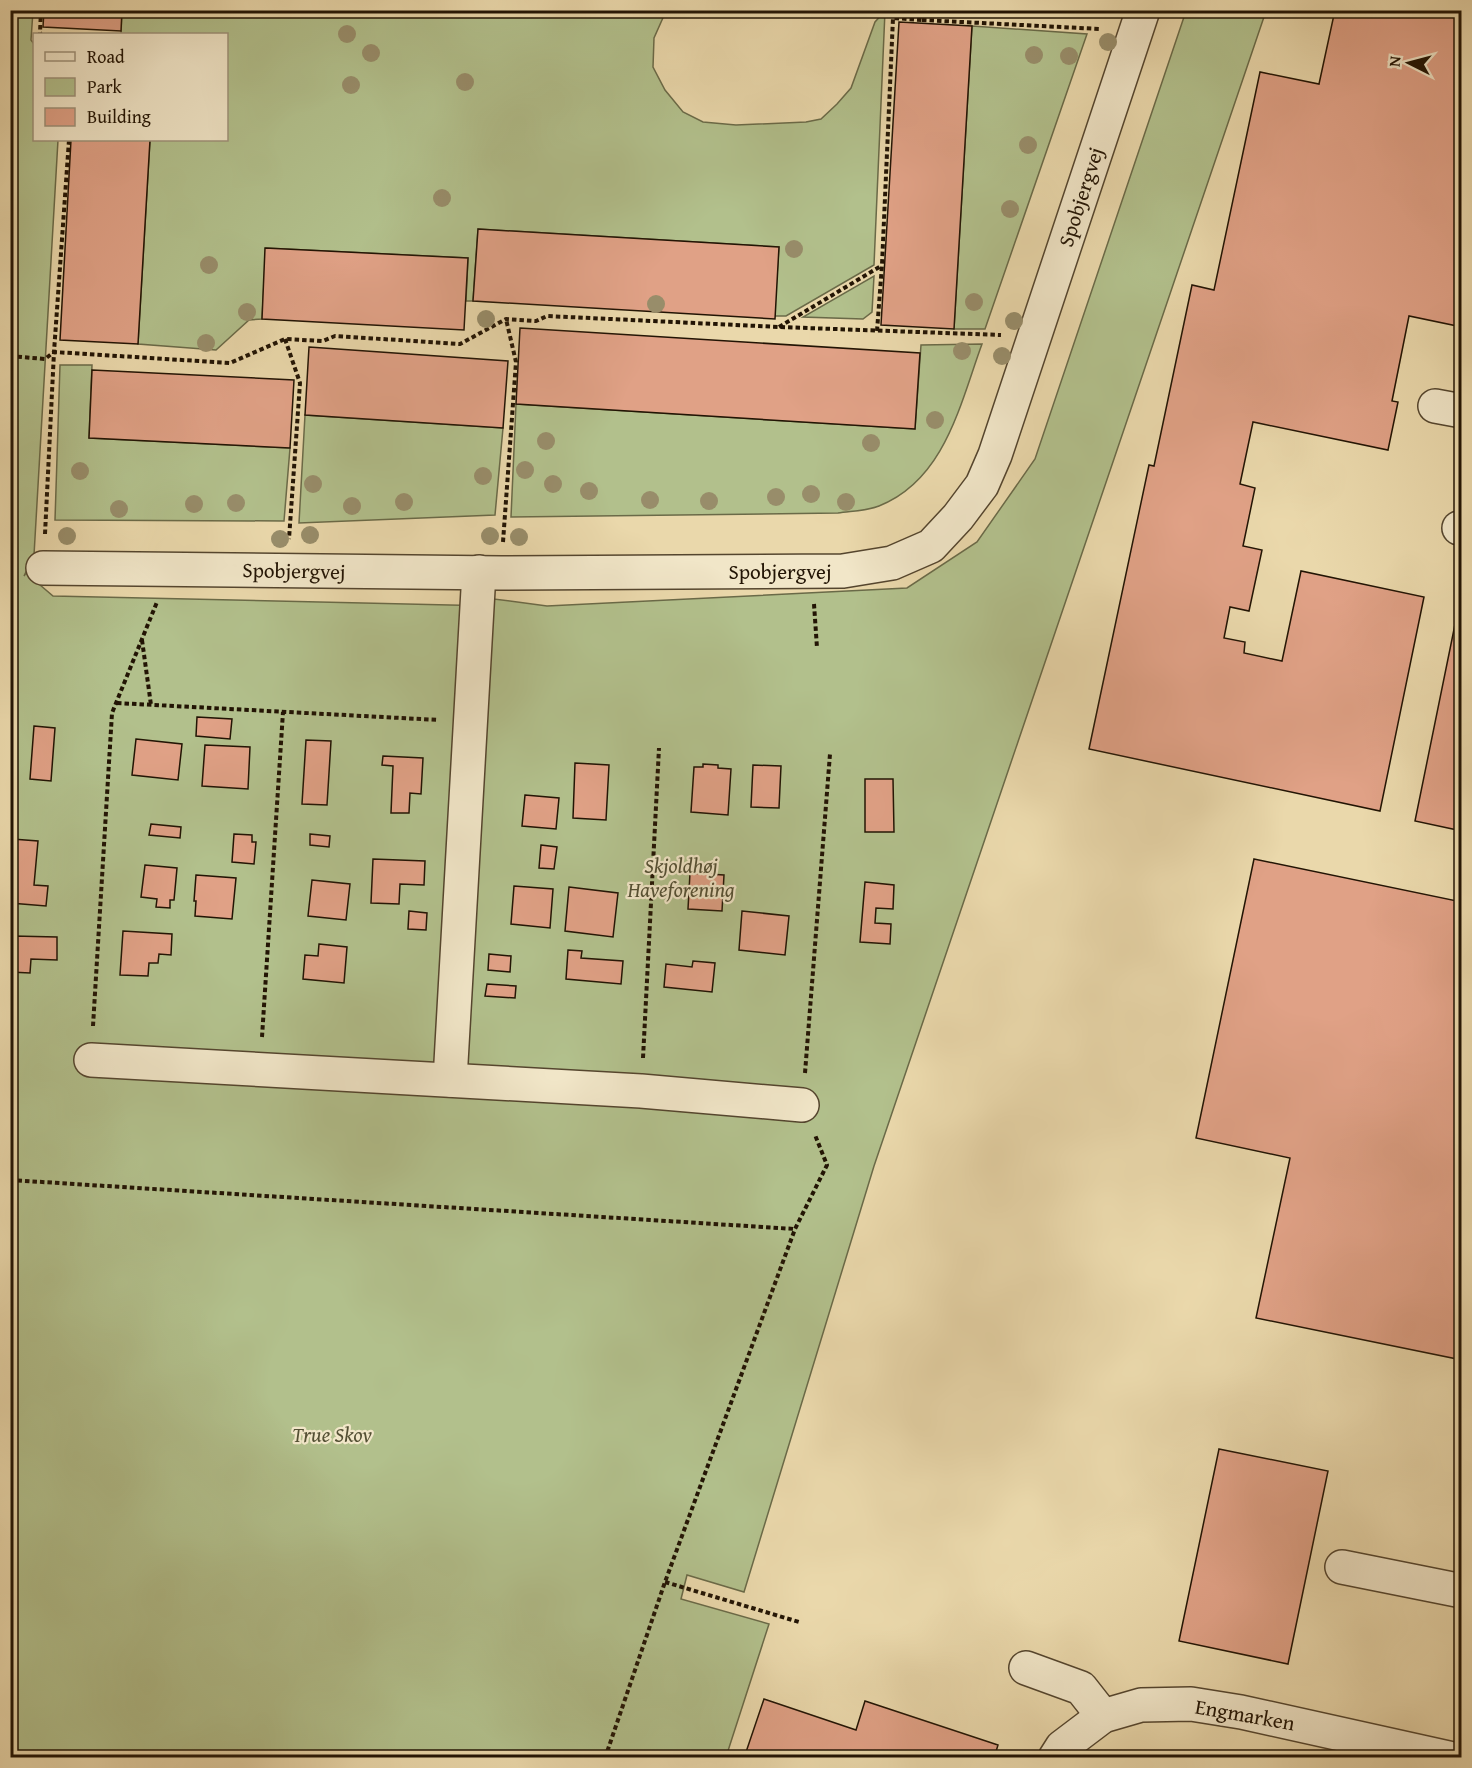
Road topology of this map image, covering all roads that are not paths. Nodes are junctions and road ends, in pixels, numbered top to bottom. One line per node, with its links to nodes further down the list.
1 (1140, 20): 3 (street, Spobjergvej)
2 (43, 568): 3 (street, Spobjergvej)
3 (490, 573): 5 (street)
4 (91, 1060): 5 (street)
5 (450, 1080): 6 (street)
6 (802, 1105)
7 (1342, 1567): 8 (street)
8 (1461, 1592)
9 (1026, 1668): 10 (street)
10 (1103, 1716): 11 (street, Engmarken); 12 (street, Engmarken)
11 (1055, 1758)
12 (1449, 1758)

